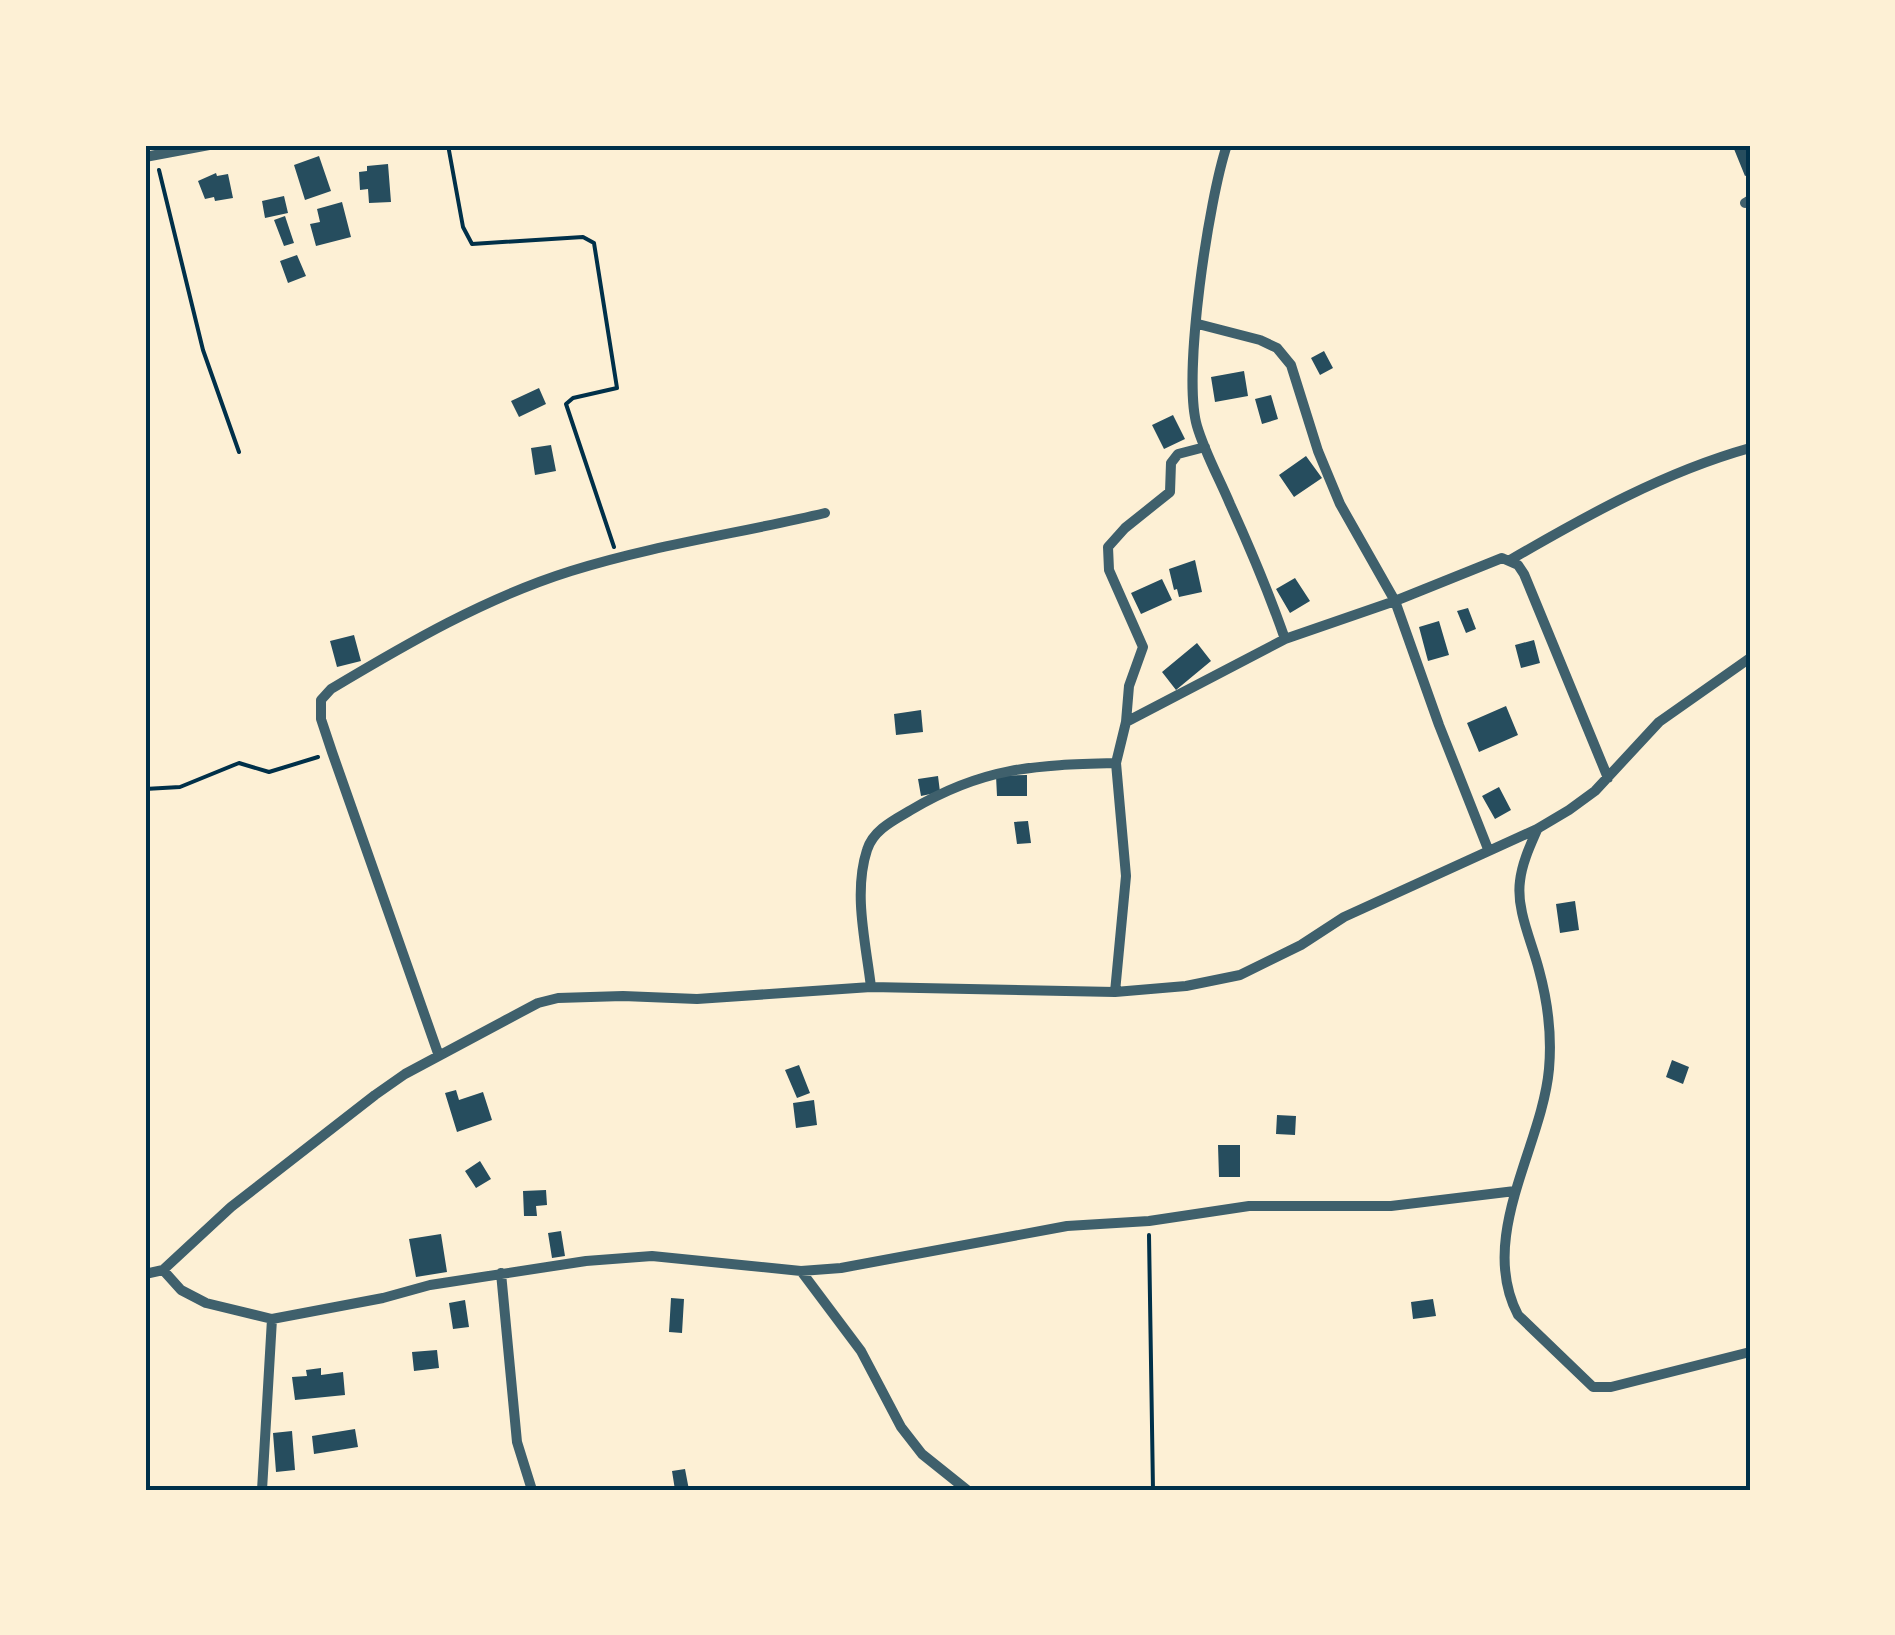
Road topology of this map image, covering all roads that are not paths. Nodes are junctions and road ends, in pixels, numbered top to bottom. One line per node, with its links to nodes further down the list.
1 (209, 145): 3 (street)
2 (1228, 145): 4 (street)
3 (150, 156)
4 (1198, 324): 5 (street); 9 (street)
5 (1204, 447): 10 (street); 12 (street)
6 (1750, 448): 8 (street)
7 (826, 513): 19 (street)
8 (1510, 560): 9 (street); 14 (street)
9 (1395, 602): 10 (street); 16 (street)
10 (1285, 639): 12 (street)
11 (1750, 658): 14 (street)
12 (1126, 722): 13 (street)
13 (1116, 763): 17 (street); 18 (street)
14 (1608, 778): 15 (street)
15 (1538, 829): 16 (street); 20 (street)
16 (1488, 850): 18 (street)
17 (871, 987): 18 (street); 19 (street)
18 (1115, 992)
19 (439, 1056): 21 (street)
20 (1516, 1190): 22 (street); 26 (street)
21 (163, 1270): 23 (street); 25 (street)
22 (800, 1271): 24 (street); 29 (street)
23 (145, 1274)
24 (500, 1274): 25 (street); 28 (street)
25 (272, 1318): 27 (street)
26 (1750, 1352)
27 (262, 1490)
28 (532, 1490)
29 (967, 1490)

